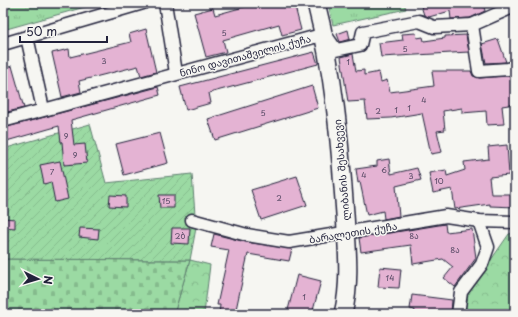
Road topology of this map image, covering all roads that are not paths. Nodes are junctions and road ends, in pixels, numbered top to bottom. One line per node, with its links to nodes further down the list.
1 (143, 3): 7 (street)
2 (165, 3): 10 (street)
3 (316, 3): 6 (street, ლიბანის შესახვევი)
4 (515, 6): 5 (street, ნინო დავითაშვილის ქუჩა)
5 (472, 25): 6 (street, ნინო დავითაშვილის ქუჩა); 9 (street)
6 (324, 34): 10 (street, ნინო დავითაშვილის ქუჩა); 16 (street, ლიბანის შესახვევი)
7 (27, 37): 8 (street); 11 (street)
8 (3, 44)
9 (515, 66)
10 (176, 73): 11 (street, ნინო დავითაშვილის ქუჩა)
11 (43, 109): 12 (street, ნინო დავითაშვილის ქუჩა)
12 (3, 121)
13 (192, 220): 16 (street, ბარალეთის ქუჩა)
14 (479, 221): 15 (street, ბარალეთის ქუჩა); 16 (street, ბარალეთის ქუჩა); 18 (street)
15 (513, 223)
16 (346, 234): 17 (street, ლიბანის შესახვევი)
17 (343, 314)
18 (458, 314)

